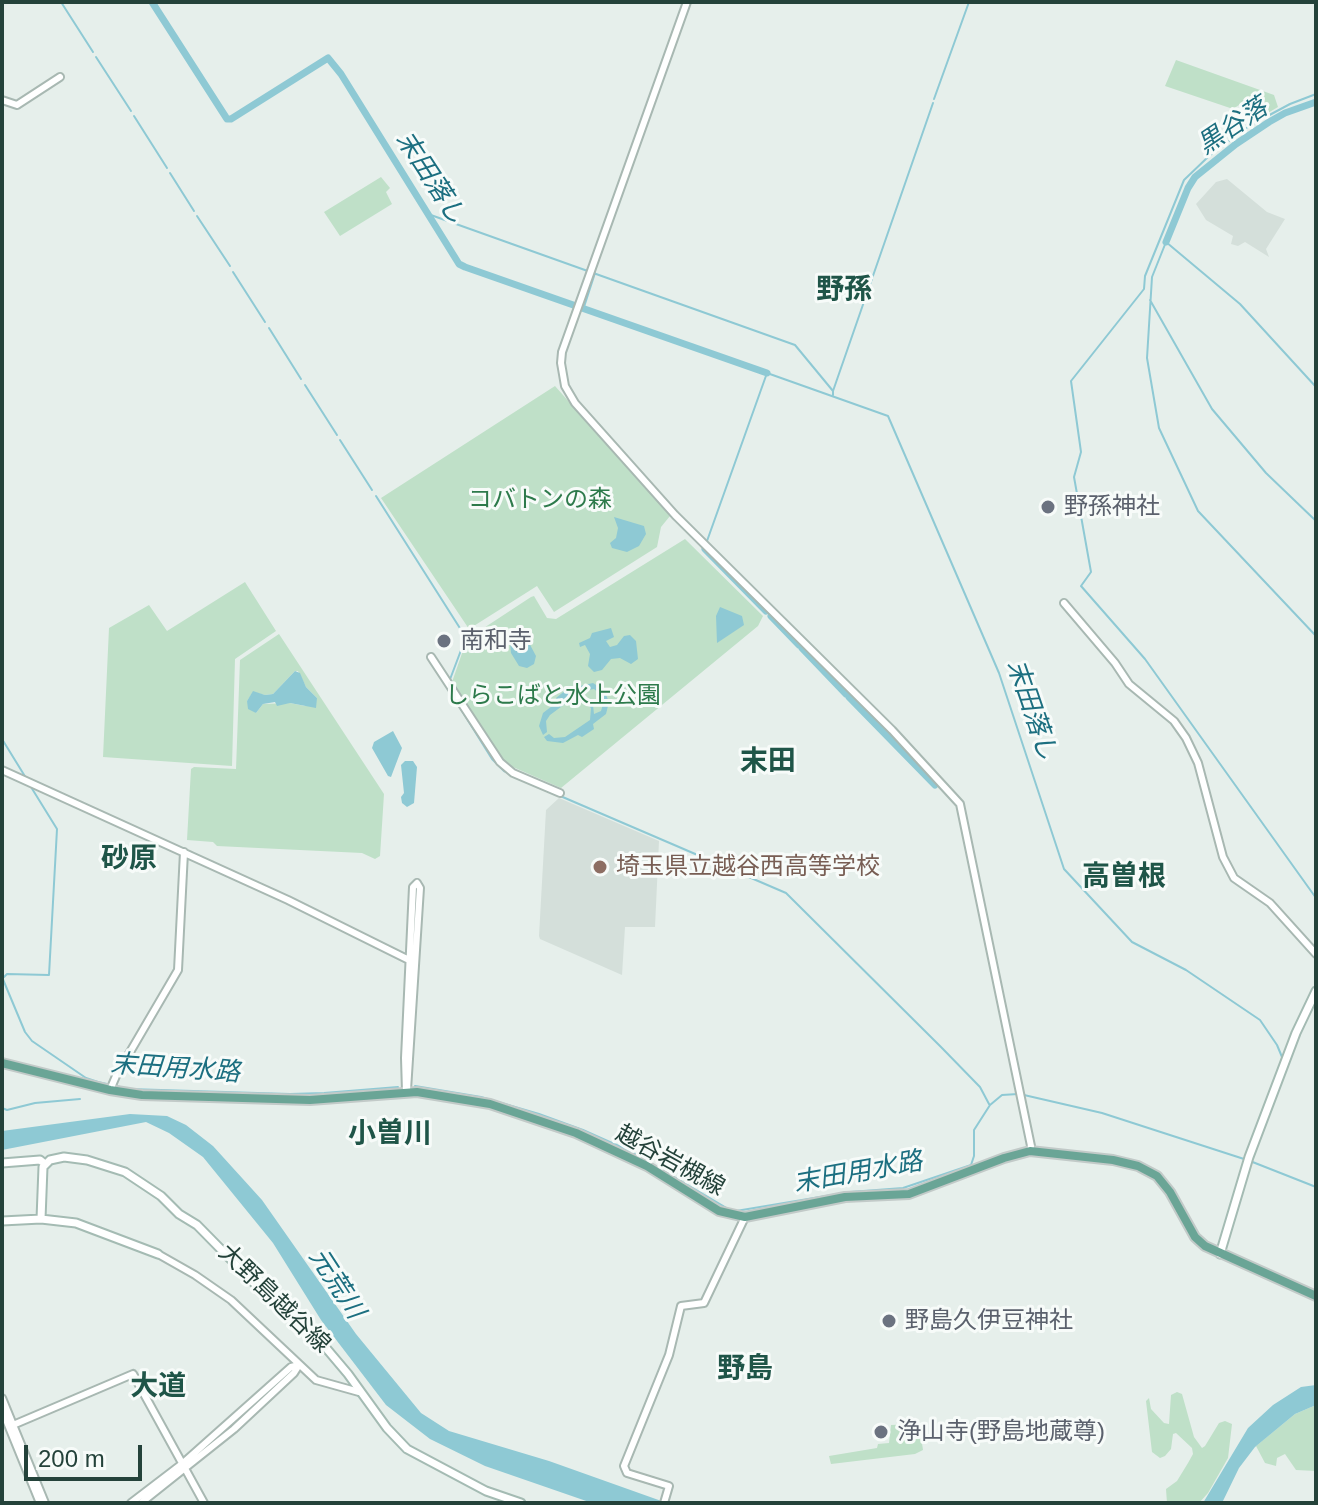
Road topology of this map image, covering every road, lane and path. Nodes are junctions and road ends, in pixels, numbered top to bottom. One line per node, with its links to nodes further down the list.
1 (687, 2): 15 (street)
2 (60, 77): 3 (street)
3 (2, 100)
4 (1064, 603): 9 (street)
5 (431, 657): 7 (street)
6 (2, 770): 8 (street)
7 (560, 793)
8 (184, 852): 10 (street); 13 (street)
9 (1316, 954)
10 (412, 961): 10 (street); 14 (street)
11 (1316, 991): 22 (main road)
12 (2, 1063): 13 (main road, 越谷岩槻線)
13 (111, 1087): 14 (main road, 越谷岩槻線)
14 (406, 1092): 18 (main road, 越谷岩槻線)
15 (1030, 1151): 18 (main road, 越谷岩槻線); 22 (main road, 越谷岩槻線)
16 (2, 1163): 17 (main road, 大野島越谷線)
17 (45, 1164): 19 (main road); 25 (main road, 大野島越谷線)
18 (745, 1217): 35 (street)
19 (41, 1219): 20 (main road); 21 (main road)
20 (2, 1221)
21 (158, 1254): 24 (street)
22 (1220, 1254): 23 (main road, 越谷岩槻線)
23 (1316, 1296)
24 (299, 1365): 25 (street); 29 (street)
25 (366, 1396): 34 (main road, 大野島越谷線)
26 (2, 1398): 28 (street)
27 (2, 1410): 30 (street)
28 (13, 1425): 29 (street); 30 (street)
29 (184, 1467): 31 (street); 32 (street); 33 (street)
30 (43, 1503)
31 (131, 1503)
32 (141, 1503)
33 (204, 1503)
34 (521, 1503)
35 (664, 1503)

